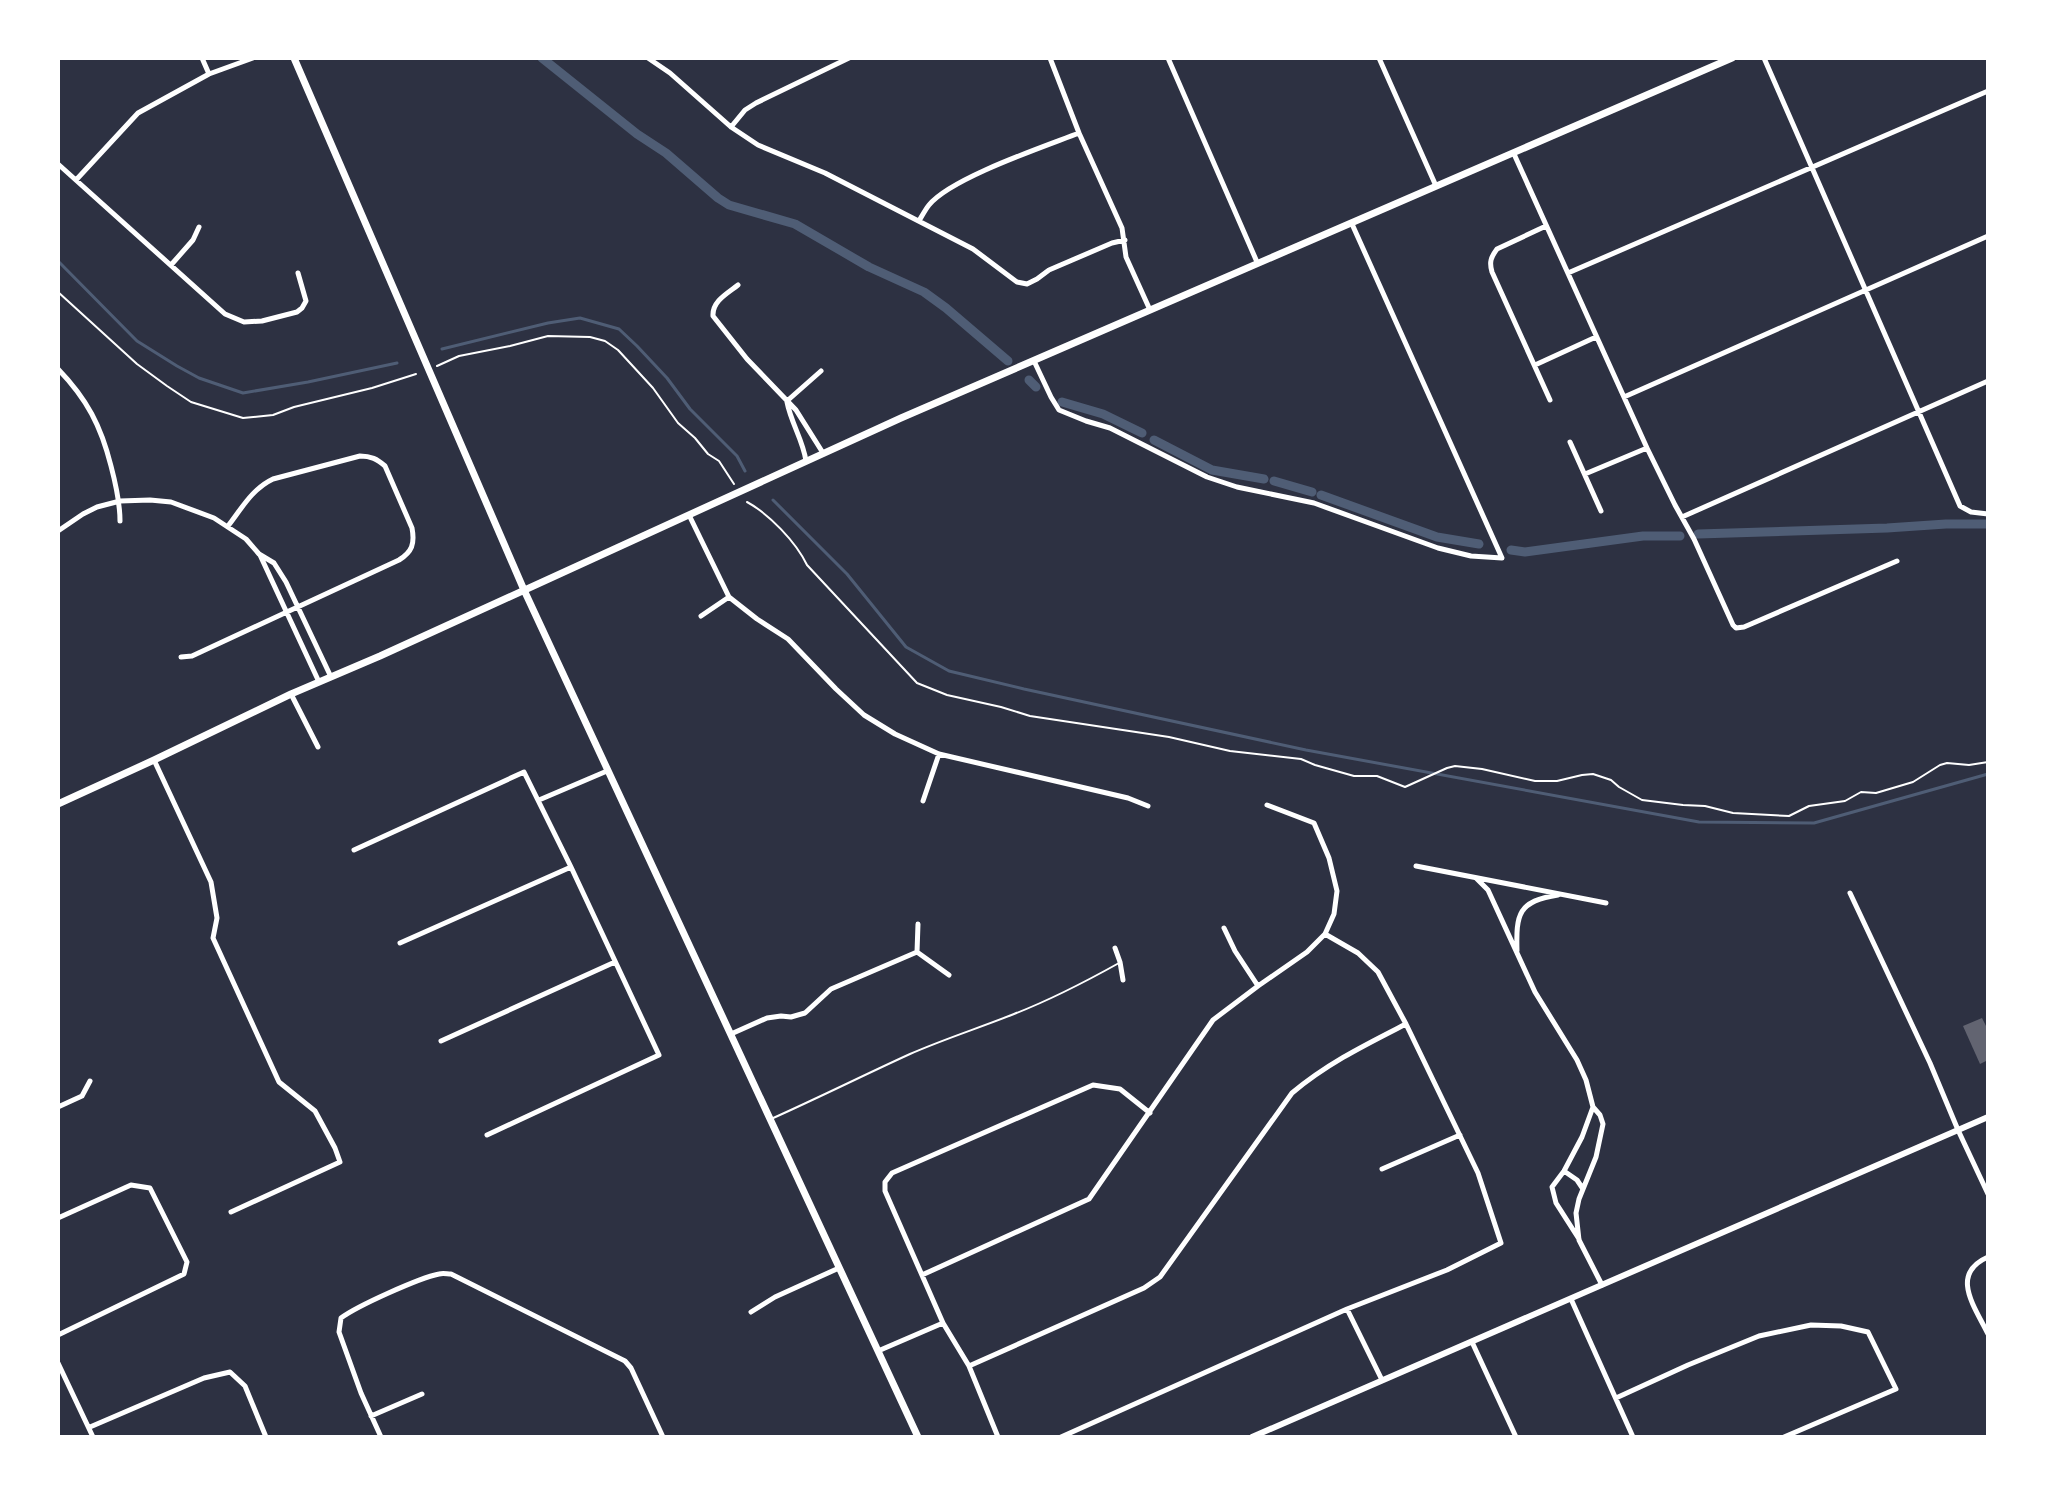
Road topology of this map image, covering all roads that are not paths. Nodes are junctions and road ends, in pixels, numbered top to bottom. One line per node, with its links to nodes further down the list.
1 (202, 58): 11 (street)
2 (253, 58): 11 (street)
3 (294, 58): 58 (main road)
4 (648, 58): 13 (street)
5 (849, 58): 13 (street)
6 (1168, 58): 26 (street)
7 (1379, 58): 19 (street)
8 (1732, 58): 15 (main road)
9 (1764, 58): 17 (street)
10 (1053, 59): 14 (street)
11 (209, 74): 18 (street)
12 (1988, 91): 17 (street)
13 (731, 127): 20 (street)
14 (1079, 133): 20 (street); 25 (street)
15 (1514, 154): 19 (main road); 22 (street)
16 (58, 164): 18 (street)
17 (1811, 168): 29 (street); 31 (street)
18 (76, 180): 27 (street)
19 (1436, 186): 21 (main road)
20 (919, 221): 25 (street)
21 (1352, 224): 26 (main road); 34 (street)
22 (1546, 226): 29 (street); 35 (street)
23 (199, 227): 27 (street)
24 (1988, 236): 31 (street)
25 (1125, 240): 32 (street)
26 (1257, 262): 32 (main road)
27 (171, 265): 28 (street)
28 (298, 273)
29 (1568, 273): 33 (street)
30 (738, 285): 41 (street)
31 (1866, 291): 39 (street); 42 (street)
32 (1150, 310): 34 (main road)
33 (1596, 337): 35 (street); 39 (street)
34 (1034, 361): 45 (main road)
35 (1535, 365): 40 (street)
36 (58, 369): 48 (street)
37 (821, 371): 41 (street)
38 (1988, 381): 42 (street)
39 (1624, 397): 44 (street)
40 (1550, 400)
41 (787, 401): 45 (street); 46 (street)
42 (1919, 412): 50 (street); 52 (street)
43 (1570, 442): 47 (street)
44 (1647, 448): 47 (street); 52 (street)
45 (823, 453): 46 (main road)
46 (806, 461): 51 (main road)
47 (1585, 475): 49 (street)
48 (120, 501): 53 (street); 54 (street); 55 (street)
49 (1601, 511)
50 (1988, 514)
51 (689, 515): 58 (main road); 59 (street)
52 (1682, 517): 57 (street)
53 (120, 521)
54 (228, 526): 56 (street); 60 (street)
55 (58, 531)
56 (259, 554): 60 (street); 61 (street)
57 (1897, 561)
58 (524, 590): 64 (main road); 70 (main road)
59 (729, 597): 62 (street); 68 (street)
60 (298, 607): 61 (street); 64 (street)
61 (287, 612): 63 (street); 65 (street)
62 (701, 616)
63 (181, 657)
64 (331, 677): 65 (main road)
65 (319, 682): 66 (main road)
66 (291, 694): 67 (street); 69 (main road)
67 (318, 747)
68 (939, 754): 72 (street); 75 (street)
69 (154, 760): 73 (main road); 111 (street)
70 (607, 771): 71 (street); 96 (main road)
71 (538, 800): 76 (street); 78 (street)
72 (923, 801)
73 (58, 804)
74 (1267, 805): 85 (street)
75 (1148, 806)
76 (354, 850)
77 (1416, 866): 79 (street)
78 (571, 867): 86 (street); 90 (street)
79 (1476, 878): 81 (street); 89 (street)
80 (1850, 893): 104 (street)
81 (1563, 894): 82 (street); 89 (street)
82 (1606, 903)
83 (918, 924): 88 (street)
84 (1224, 928): 94 (street)
85 (1325, 934): 94 (street); 95 (street)
86 (400, 943)
87 (1115, 948): 91 (street)
88 (917, 952): 92 (street); 96 (street)
89 (1517, 955): 100 (street)
90 (615, 962): 97 (street); 105 (street)
91 (1120, 962): 93 (street); 103 (lane)
92 (949, 975)
93 (1123, 980)
94 (1258, 986): 101 (street)
95 (1406, 1024): 106 (street); 127 (street)
96 (731, 1034): 103 (main road)
97 (441, 1041)
98 (90, 1081): 99 (street)
99 (58, 1107)
100 (1593, 1107): 108 (street); 109 (street)
101 (1150, 1113): 116 (street); 116 (street)
102 (1988, 1117): 104 (street)
103 (770, 1119): 115 (main road)
104 (1958, 1130): 110 (street); 117 (street)
105 (487, 1135)
106 (1460, 1135): 107 (street); 119 (street)
107 (1382, 1169)
108 (1564, 1171): 109 (street); 113 (street)
109 (1583, 1189): 113 (street)
110 (1988, 1194)
111 (231, 1212)
112 (58, 1218): 123 (street)
113 (1579, 1240): 117 (street)
114 (1988, 1257): 122 (street)
115 (839, 1268): 120 (street); 125 (main road)
116 (922, 1275): 121 (street)
117 (1602, 1285): 118 (street)
118 (1571, 1299): 124 (street); 130 (street)
119 (1347, 1309): 128 (street); 139 (street)
120 (751, 1312)
121 (943, 1323): 125 (street); 127 (street)
122 (1988, 1334)
123 (58, 1335)
124 (1472, 1342): 128 (street); 141 (street)
125 (878, 1351): 137 (main road)
126 (58, 1363): 132 (street)
127 (969, 1366): 138 (street)
128 (1382, 1381): 140 (street)
129 (422, 1394): 131 (street)
130 (1616, 1398): 142 (street); 143 (street)
131 (371, 1416): 135 (street); 136 (street)
132 (90, 1427): 133 (street); 134 (street)
133 (93, 1437)
134 (266, 1437)
135 (381, 1437)
136 (663, 1437)
137 (918, 1437)
138 (998, 1437)
139 (1061, 1437)
140 (1252, 1437)
141 (1516, 1437)
142 (1633, 1437)
143 (1784, 1437)

